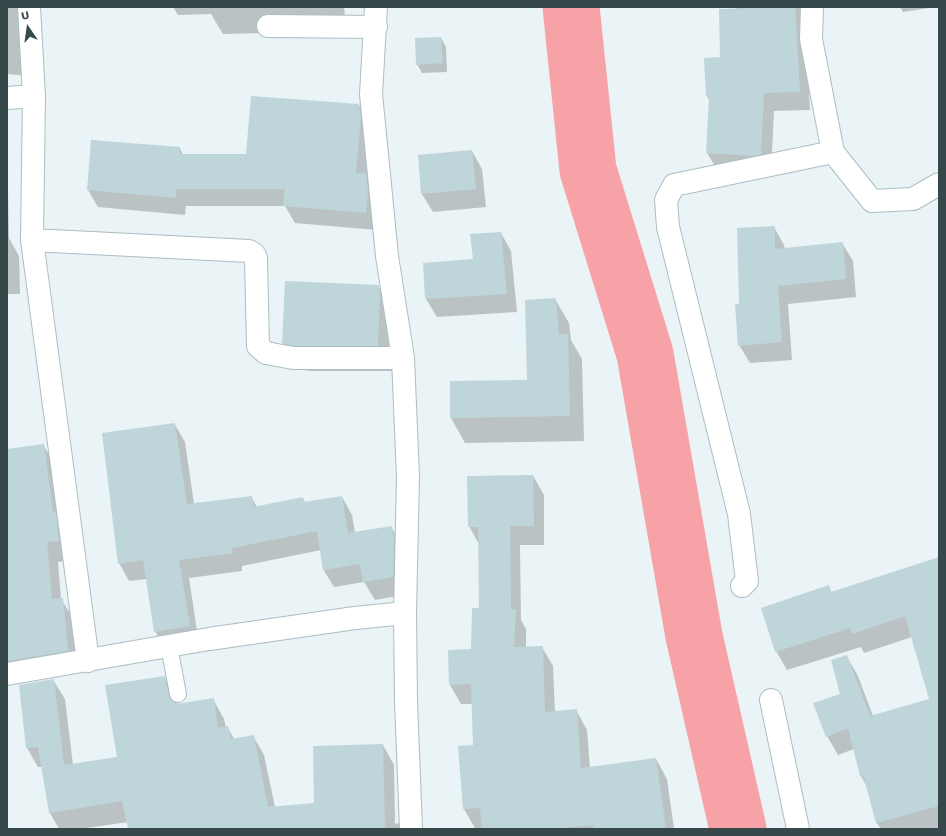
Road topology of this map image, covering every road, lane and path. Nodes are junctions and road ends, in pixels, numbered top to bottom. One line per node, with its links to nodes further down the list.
1 (29, 7): 5 (street)
2 (812, 7): 7 (street)
3 (376, 17): 4 (street); 10 (street)
4 (268, 26)
5 (34, 96): 6 (street); 9 (street)
6 (7, 98)
7 (833, 152): 8 (street); 11 (street)
8 (939, 184)
9 (32, 240): 10 (street); 14 (street)
10 (403, 358): 12 (street)
11 (742, 586)
12 (405, 613): 13 (street); 18 (street)
13 (169, 646): 14 (street); 16 (lane)
14 (88, 661): 15 (street)
15 (7, 674)
16 (178, 694)
17 (771, 700): 19 (street)
18 (411, 829)
19 (798, 829)

